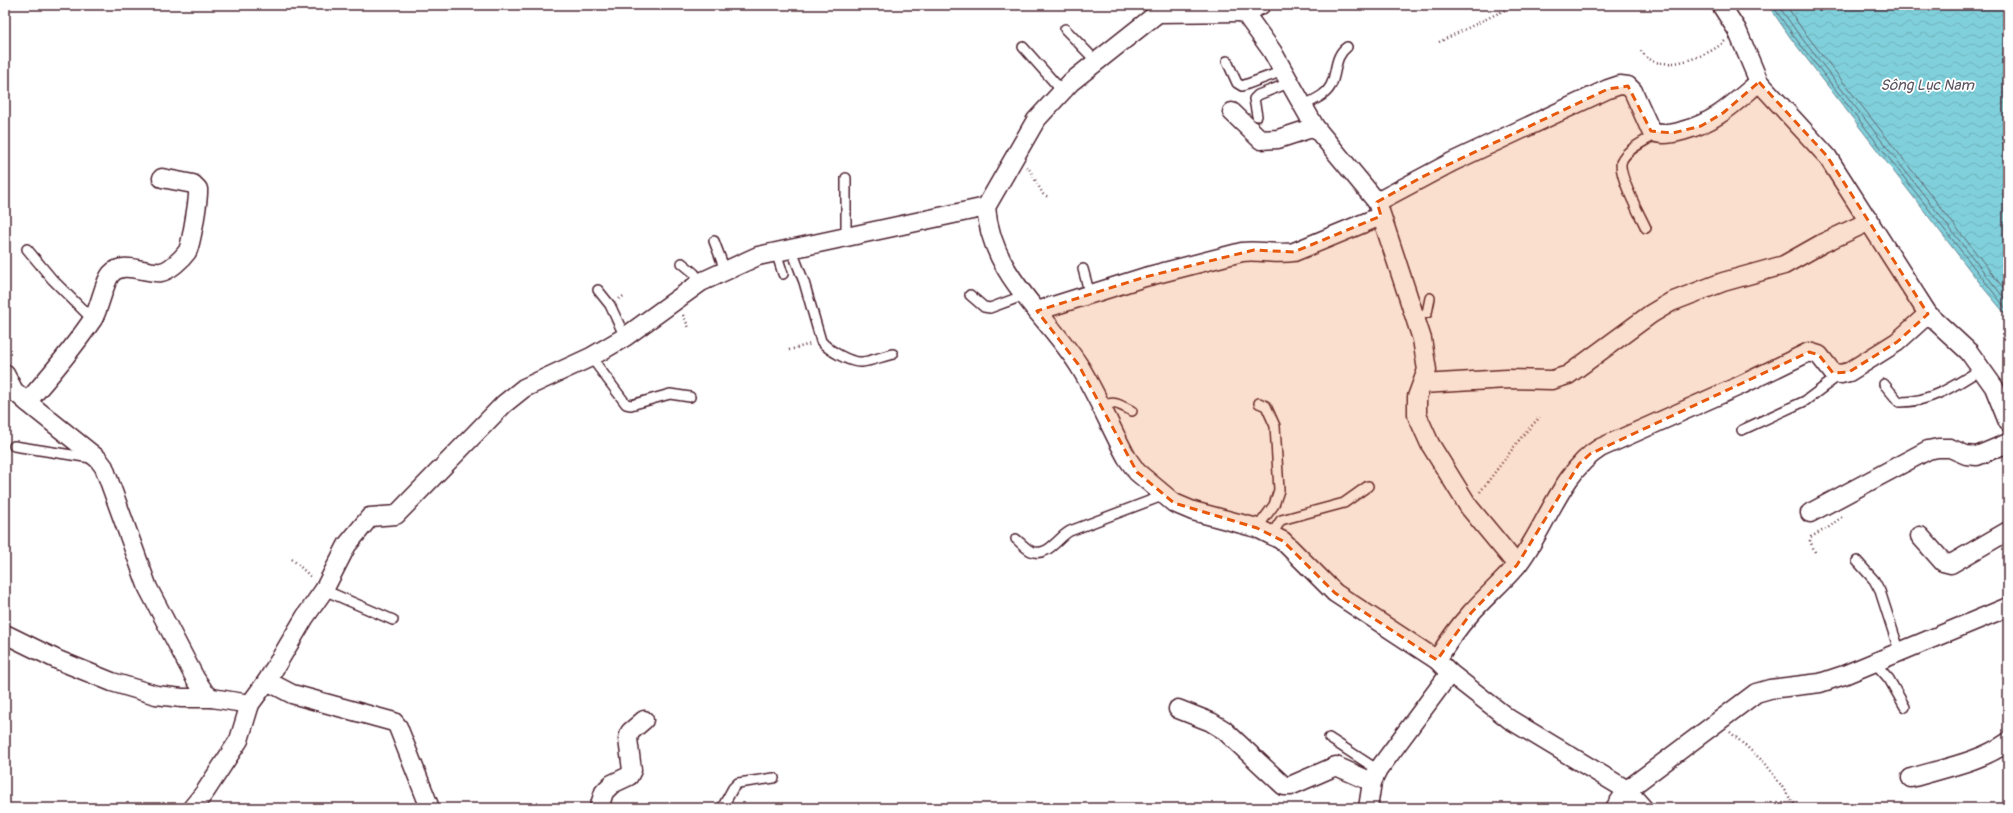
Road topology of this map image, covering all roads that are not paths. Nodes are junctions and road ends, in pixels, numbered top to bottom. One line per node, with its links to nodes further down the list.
1 (1261, 5): 4 (street)
2 (1721, 5): 11 (street)
3 (1158, 9): 4 (street); 9 (street)
4 (1244, 12): 10 (street)
5 (1065, 29): 9 (lane)
6 (1023, 47): 12 (lane)
7 (1346, 47): 13 (lane)
8 (1227, 61): 10 (lane)
9 (1097, 62): 12 (street)
10 (1286, 77): 13 (street); 15 (lane)
11 (1759, 82): 17 (street); 22 (street)
12 (1062, 91): 20 (street)
13 (1303, 106): 16 (street)
14 (1232, 112): 16 (street)
15 (1257, 116)
16 (1315, 127): 21 (street)
17 (1656, 134): 21 (street); 23 (lane)
18 (162, 178): 41 (street)
19 (846, 178): 24 (lane)
20 (986, 208): 24 (street); 35 (street)
21 (1379, 209): 36 (street); 40 (street)
22 (1870, 221): 39 (street); 48 (street)
23 (1646, 228)
24 (846, 236): 27 (street)
25 (714, 241): 30 (lane)
26 (27, 249): 41 (lane)
27 (783, 250): 30 (street); 31 (lane); 43 (lane)
28 (682, 263): 32 (lane)
29 (1083, 269): 36 (lane)
30 (725, 270): 32 (street)
31 (783, 274)
32 (701, 282): 42 (street)
33 (598, 290): 42 (lane)
34 (970, 295): 35 (lane)
35 (1024, 295): 38 (street)
36 (1090, 295): 38 (street)
37 (1430, 298): 40 (lane)
38 (1037, 311): 53 (street)
39 (1928, 314): 45 (street); 46 (street)
40 (1414, 317): 48 (street)
41 (92, 319): 51 (street)
42 (625, 337): 44 (street)
43 (893, 354)
44 (590, 357): 50 (lane); 69 (street)
45 (1981, 369): 49 (lane); 55 (street)
46 (1841, 374): 56 (lane); 68 (street)
47 (6, 379): 51 (street)
48 (1422, 384): 68 (street)
49 (1884, 384)
50 (690, 397)
51 (27, 402): 59 (street)
52 (1259, 403): 63 (lane)
53 (1100, 407): 54 (lane); 61 (street)
54 (1132, 411)
55 (2008, 422)
56 (1742, 430)
57 (2008, 443): 62 (street)
58 (14, 446): 59 (lane)
59 (98, 459): 78 (street)
60 (1368, 486): 63 (lane)
61 (1165, 495): 63 (street); 66 (lane)
62 (1810, 513)
63 (1264, 531): 74 (street)
64 (2008, 531): 65 (street)
65 (1920, 536)
66 (1016, 539)
67 (1857, 561): 73 (lane)
68 (1517, 565): 74 (street)
69 (324, 590): 71 (lane); 77 (street)
70 (2008, 606): 73 (street)
71 (393, 620)
72 (5, 634): 78 (street)
73 (1900, 653): 75 (street)
74 (1437, 660): 76 (street)
75 (1875, 663): 80 (lane); 88 (street)
76 (1450, 673): 85 (street); 88 (street)
77 (267, 681): 79 (street); 90 (street)
78 (212, 698): 79 (street)
79 (250, 704): 89 (street)
80 (1905, 707)
81 (1178, 709): 85 (street)
82 (644, 720): 91 (street)
83 (1329, 738): 85 (lane)
84 (2008, 742): 87 (street)
85 (1375, 776): 93 (street)
86 (774, 778): 92 (lane)
87 (1911, 778)
88 (1627, 790): 94 (street); 95 (street)
89 (192, 808)
90 (430, 808)
91 (599, 808)
92 (722, 808)
93 (1368, 808)
94 (1615, 808)
95 (1643, 808)

